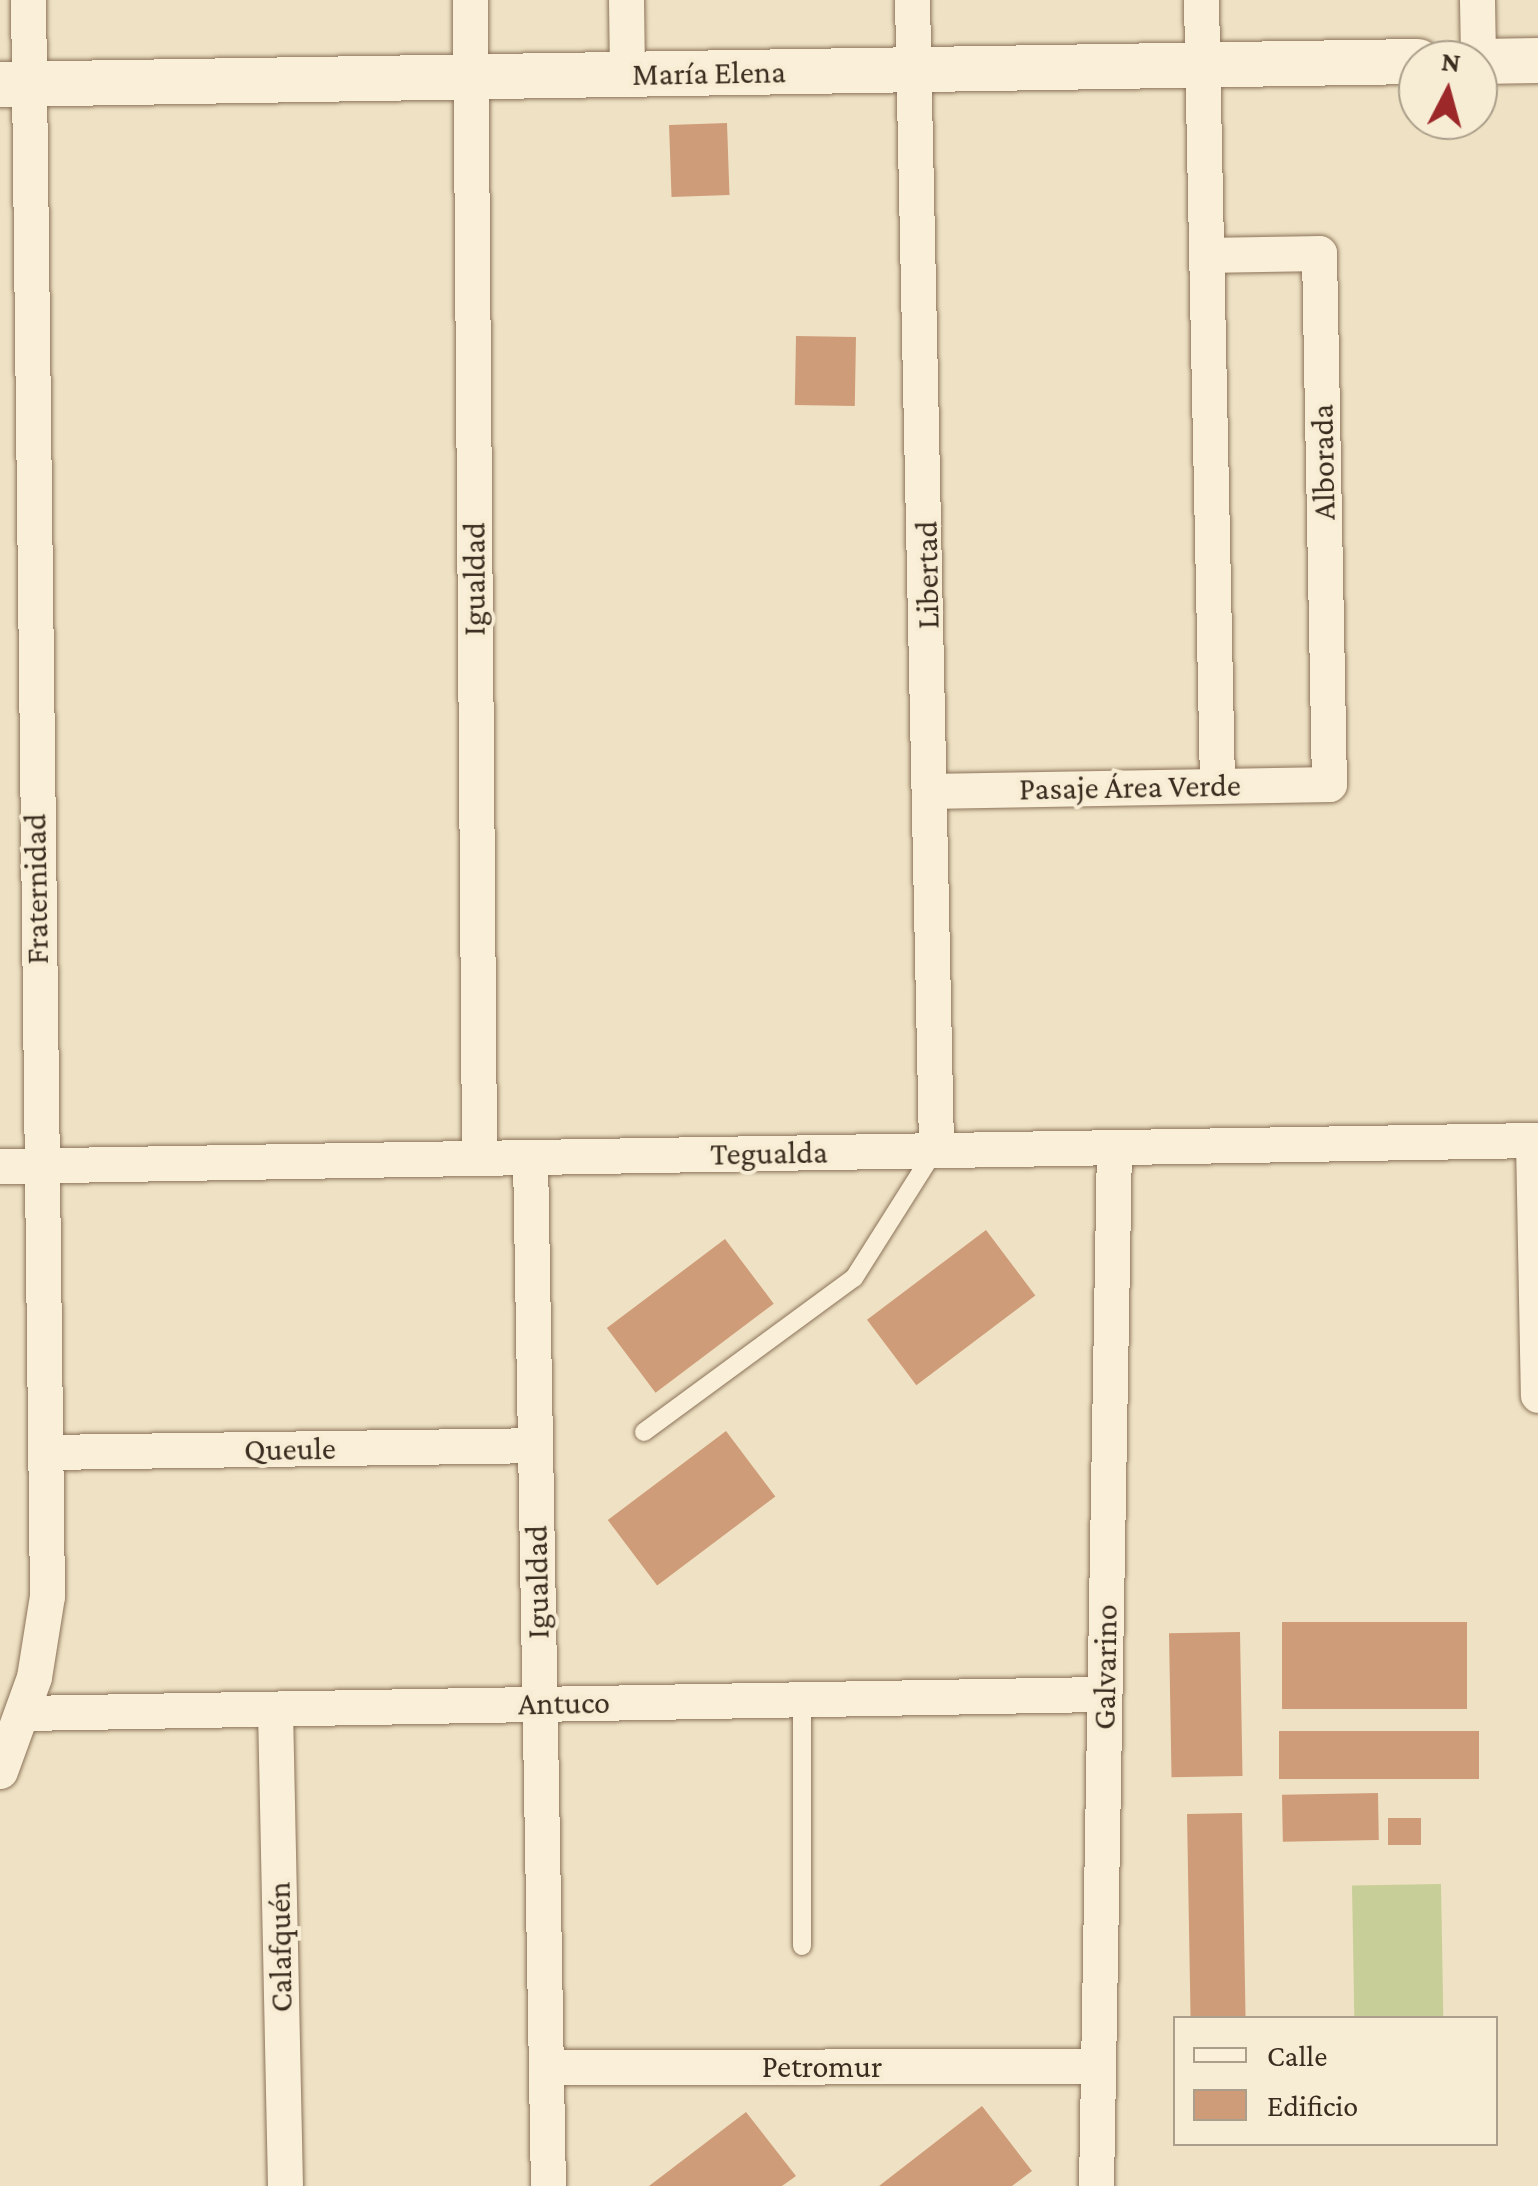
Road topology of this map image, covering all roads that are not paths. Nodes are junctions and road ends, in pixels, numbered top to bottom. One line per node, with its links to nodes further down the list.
1 (28, 0): 15 (street, Fraternidad)
2 (470, 0): 14 (street, Igualdad)
3 (626, 0): 13 (street)
4 (912, 0): 12 (street, Libertad)
5 (1201, 0): 11 (street)
6 (1477, 0): 7 (street)
7 (1478, 40)
8 (1498, 60): 9 (street)
9 (1538, 60)
10 (1398, 62): 11 (street, María Elena)
11 (1202, 65): 12 (street, María Elena); 16 (street)
12 (917, 69): 13 (street, María Elena); 19 (street, Libertad)
13 (627, 74): 14 (street, María Elena)
14 (470, 77): 15 (street, María Elena); 24 (street, Igualdad)
15 (14, 84): 25 (street, Fraternidad)
16 (1206, 255): 17 (street, Alborada); 18 (street)
17 (1329, 784): 18 (street, Pasaje Área Verde)
18 (1216, 786): 19 (street, Pasaje Área Verde)
19 (930, 792): 22 (street, Libertad)
20 (1536, 1140): 21 (street, Tegualda); 27 (street)
21 (1114, 1148): 22 (street, Tegualda); 31 (street, Galvarino)
22 (936, 1150): 23 (street, Tegualda); 28 (lane)
23 (530, 1157): 24 (street, Tegualda); 29 (street, Igualdad)
24 (478, 1158): 25 (street, Tegualda)
25 (39, 1165): 26 (street, Tegualda); 30 (street, Fraternidad)
26 (0, 1166)
27 (1538, 1395)
28 (644, 1432)
29 (535, 1446): 30 (street, Queule); 33 (street, Igualdad)
30 (44, 1452): 35 (street, Fraternidad)
31 (1104, 1694): 32 (street, Antuco); 38 (street, Galvarino)
32 (802, 1700): 33 (street, Antuco); 37 (lane)
33 (540, 1704): 34 (street, Antuco); 39 (street, Igualdad)
34 (275, 1708): 35 (street, Antuco); 40 (street, Calafquén)
35 (23, 1713): 36 (street, Fraternidad)
36 (0, 1771)
37 (802, 1946)
38 (1098, 2066): 39 (street, Petromur); 42 (street, Galvarino)
39 (546, 2067): 41 (street, Igualdad)
40 (285, 2186)
41 (548, 2186)
42 (1096, 2186)

